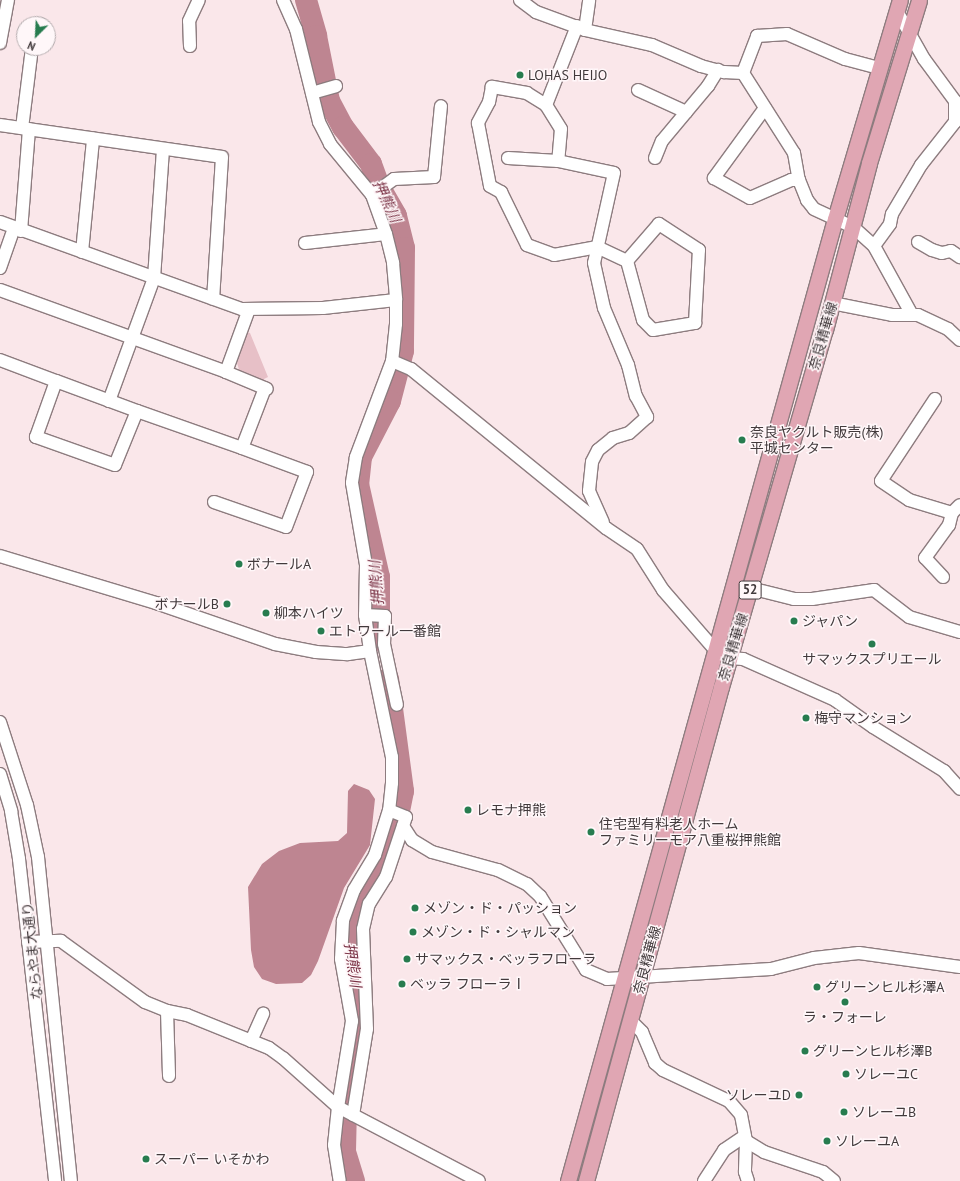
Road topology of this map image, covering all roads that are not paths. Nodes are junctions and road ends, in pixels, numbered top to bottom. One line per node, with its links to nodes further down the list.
1 (8, 0): 10 (street)
2 (199, 0): 11 (street)
3 (283, 0): 18 (street)
4 (520, 0): 8 (street)
5 (589, 0): 8 (street)
6 (919, 0): 9 (main road, 奈良精華線 / 52)
7 (898, 5): 9 (street); 13 (main road, 奈良精華線 / 52)
8 (581, 28): 14 (street); 20 (street)
9 (910, 31): 24 (street); 35 (main road, 奈良精華線 / 52)
10 (0, 43)
11 (190, 46)
12 (31, 56): 25 (street)
13 (879, 68): 15 (street); 33 (main road, 奈良精華線 / 52)
14 (718, 70): 15 (street); 22 (street)
15 (744, 72): 21 (street)
16 (336, 86): 18 (street)
17 (638, 90): 22 (street)
18 (312, 93): 32 (street)
19 (441, 106): 32 (street)
20 (546, 106): 30 (street); 41 (street)
21 (765, 108): 31 (street); 31 (street)
22 (686, 112): 29 (street)
23 (0, 125): 25 (street)
24 (957, 126): 40 (street)
25 (25, 129): 26 (street); 36 (street)
26 (93, 139): 27 (street); 42 (street)
27 (163, 149): 46 (street); 48 (street)
28 (508, 158): 30 (street)
29 (655, 158)
30 (558, 161): 41 (street)
31 (799, 180): 33 (street)
32 (372, 195): 37 (street)
33 (835, 220): 35 (street); 72 (main road, 奈良精華線 / 52)
34 (0, 222): 36 (street)
35 (853, 227): 40 (street); 50 (main road, 奈良精華線 / 52)
36 (18, 229): 42 (street); 45 (street)
37 (386, 234): 39 (street); 49 (street)
38 (918, 242): 43 (street)
39 (305, 243)
40 (874, 246): 52 (street)
41 (597, 247): 44 (street); 65 (street)
42 (82, 252): 46 (street)
43 (960, 257)
44 (627, 261): 44 (street)
45 (0, 268)
46 (154, 278): 48 (street); 53 (street)
47 (0, 290): 53 (street)
48 (213, 299): 51 (street)
49 (396, 300): 51 (street); 56 (street)
50 (832, 303): 52 (street); 68 (main road, 奈良精華線 / 52)
51 (249, 309): 57 (street)
52 (910, 313): 54 (street)
53 (131, 337): 57 (street); 60 (street)
54 (960, 340)
55 (0, 360): 58 (street)
56 (392, 361): 65 (street); 69 (street)
57 (226, 372): 62 (street)
58 (56, 381): 60 (street); 61 (street)
59 (935, 399): 64 (street)
60 (109, 401): 61 (street)
61 (137, 411): 62 (street)
62 (242, 448): 63 (street)
63 (214, 502)
64 (956, 509): 67 (street)
65 (606, 528): 72 (street)
66 (0, 556): 71 (street)
67 (943, 577)
68 (750, 588): 70 (street); 73 (main road, 奈良精華線 / 52)
69 (365, 615): 71 (street); 74 (street)
70 (960, 632)
71 (370, 651): 78 (street)
72 (716, 651): 73 (street); 84 (main road, 奈良精華線 / 52)
73 (729, 658): 77 (street); 83 (main road, 奈良精華線 / 52)
74 (398, 705)
75 (0, 722): 81 (street, ならやま大通り)
76 (0, 774): 80 (street, ならやま大通り)
77 (960, 789)
78 (389, 810): 79 (street); 90 (street)
79 (402, 820): 84 (street); 91 (street)
80 (28, 942): 81 (street); 93 (street, ならやま大通り)
81 (45, 942): 85 (street); 94 (street, ならやま大通り)
82 (960, 967): 83 (street)
83 (643, 977): 84 (street); 87 (main road, 奈良精華線 / 52)
84 (626, 978): 97 (main road, 奈良精華線 / 52)
85 (167, 1011): 88 (street); 89 (street)
86 (263, 1014): 88 (street)
87 (631, 1021): 92 (street); 98 (main road, 奈良精華線 / 52)
88 (251, 1041): 90 (street)
89 (169, 1076)
90 (338, 1106): 91 (street); 95 (street)
91 (353, 1115): 96 (street)
92 (746, 1138): 99 (street); 100 (street); 101 (street)
93 (55, 1181)
94 (71, 1181)
95 (340, 1181)
96 (479, 1181)
97 (568, 1181)
98 (586, 1181)
99 (704, 1181)
100 (748, 1181)
101 (834, 1181)

